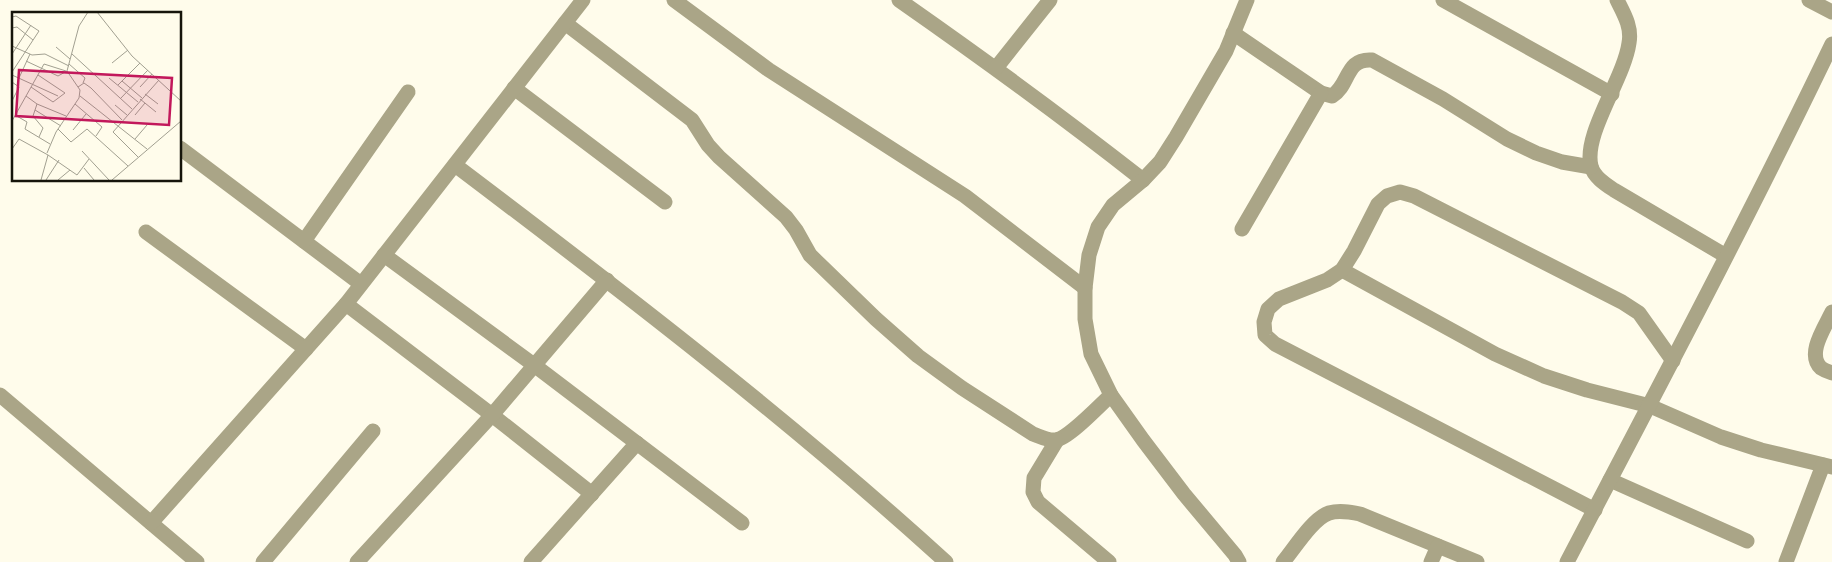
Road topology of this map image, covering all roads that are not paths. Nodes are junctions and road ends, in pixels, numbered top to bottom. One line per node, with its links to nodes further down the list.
1 (583, 0): 10 (street)
2 (674, 0): 31 (street)
3 (899, 0): 13 (street)
4 (1050, 0): 13 (street)
5 (1247, 0): 11 (street)
6 (1442, 0): 17 (street)
7 (1617, 0): 17 (street)
8 (1809, 0): 9 (street)
9 (1832, 12)
10 (565, 23): 14 (street); 43 (street)
11 (1233, 33): 16 (street); 21 (street)
12 (1832, 44): 27 (street)
13 (996, 68): 21 (street)
14 (514, 88): 19 (street); 22 (street)
15 (408, 92): 25 (street)
16 (1321, 93): 20 (street); 23 (street)
17 (1612, 94): 20 (street)
18 (181, 149): 25 (street)
19 (455, 165): 26 (street); 29 (street)
20 (1591, 167): 27 (street)
21 (1143, 180): 31 (street)
22 (665, 202)
23 (1242, 229)
24 (146, 232): 34 (street)
25 (304, 241): 30 (street)
26 (384, 255): 30 (street); 36 (street)
27 (1726, 256): 35 (street)
28 (1342, 270): 35 (street); 40 (street); 48 (street)
29 (607, 280): 36 (street); 57 (street)
30 (361, 284): 32 (street)
31 (1085, 288): 39 (street)
32 (346, 304): 34 (street); 41 (street)
33 (1832, 312): 37 (street)
34 (306, 349): 49 (street)
35 (1673, 361): 40 (street)
36 (534, 365): 41 (street); 44 (street)
37 (1832, 373)
38 (0, 395): 49 (street)
39 (1111, 395): 43 (street); 59 (street)
40 (1650, 406): 45 (street); 46 (street)
41 (492, 415): 47 (street); 55 (street)
42 (374, 432): 54 (street)
43 (1057, 440): 58 (street)
44 (637, 443): 47 (street); 50 (street)
45 (1828, 466): 64 (street)
46 (1610, 480): 48 (street); 51 (street)
47 (592, 494): 56 (street)
48 (1594, 510): 63 (street)
49 (151, 523): 53 (street)
50 (742, 523)
51 (1747, 541)
52 (1438, 546): 60 (street); 61 (street); 62 (street)
53 (198, 562)
54 (263, 562)
55 (357, 562)
56 (531, 562)
57 (946, 562)
58 (1109, 562)
59 (1239, 562)
60 (1283, 562)
61 (1431, 562)
62 (1477, 562)
63 (1567, 562)
64 (1786, 562)

